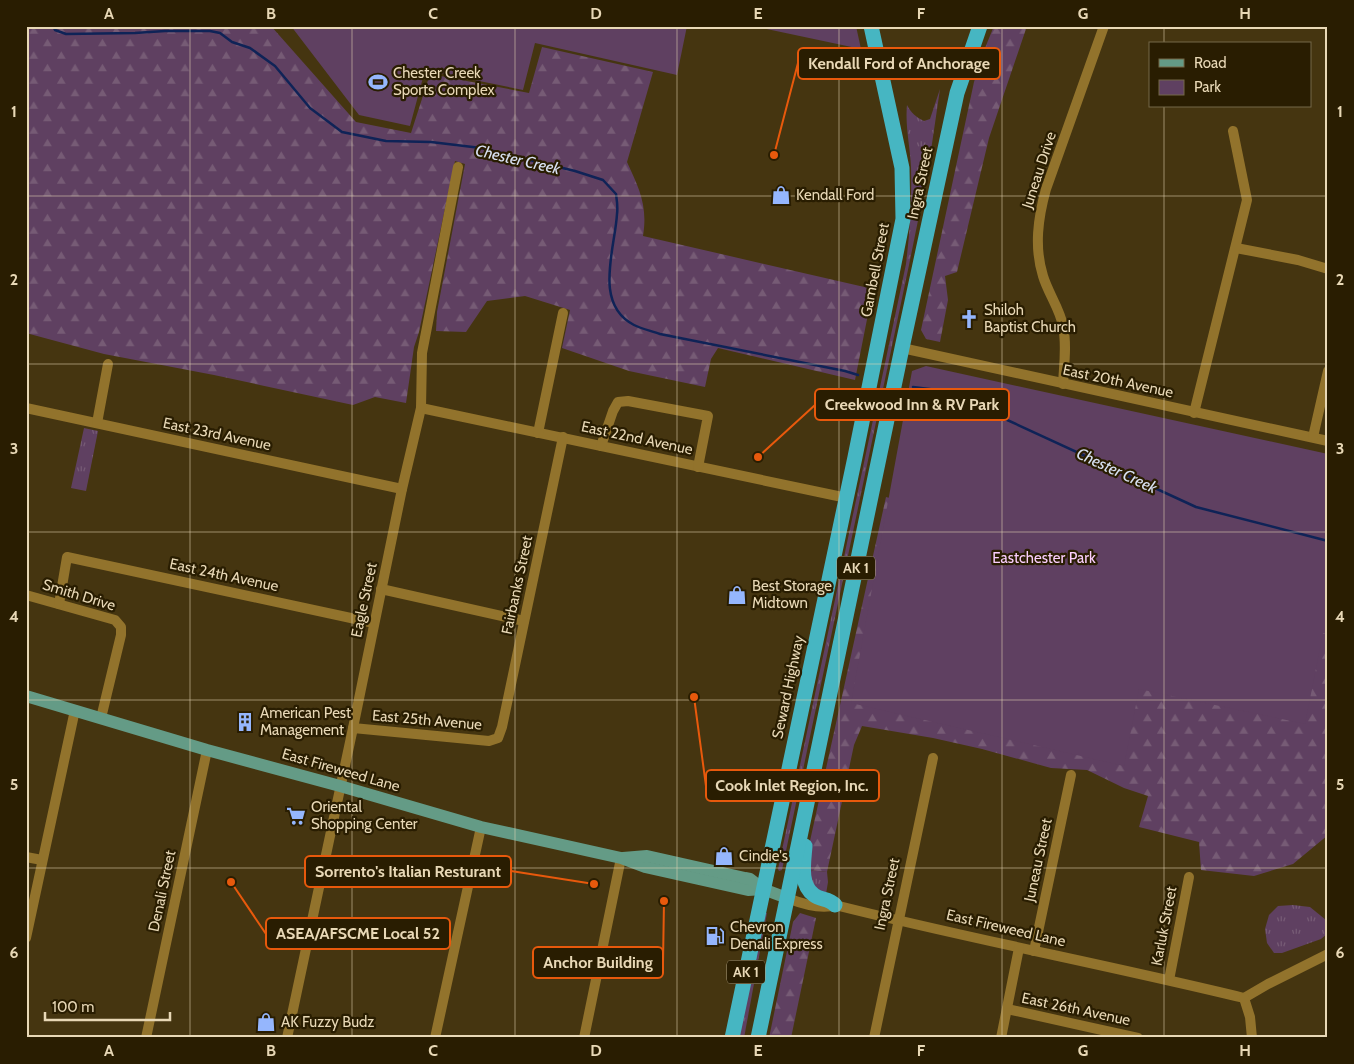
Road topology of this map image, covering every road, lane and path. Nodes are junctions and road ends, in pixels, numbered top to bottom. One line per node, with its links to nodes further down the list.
1 (871, 26): 9 (highway, Gambell Street / AK 1)
2 (980, 26): 10 (highway, Ingra Street / AK 1)
3 (1104, 26): 13 (street, Juneau Drive)
4 (1233, 131): 6 (street)
5 (458, 168): 15 (street, Eagle Street)
6 (1236, 248): 7 (street); 16 (street)
7 (1328, 268)
8 (563, 313): 18 (street)
9 (879, 344): 25 (highway, Seward Highway / AK 1)
10 (902, 348): 13 (street, East 20th Avenue); 40 (highway, AK 1)
11 (108, 364): 17 (street)
12 (1328, 371): 19 (street)
13 (1063, 384): 16 (street, East 20th Avenue)
14 (26, 408): 17 (street, East 23rd Avenue)
15 (421, 408): 18 (street, East 22nd Avenue); 24 (street, Eagle Street)
16 (1194, 412): 19 (street, East 20th Avenue)
17 (97, 423): 24 (street, East 23rd Avenue)
18 (538, 433): 20 (street, East 22nd Avenue)
19 (1313, 437): 21 (street, East 20th Avenue)
20 (563, 438): 22 (street, East 22nd Avenue); 29 (street, Fairbanks Street)
21 (1328, 441)
22 (601, 446): 23 (street, East 22nd Avenue); 23 (street)
23 (698, 467): 25 (street, East 22nd Avenue)
24 (402, 489): 26 (street, Eagle Street)
25 (847, 498): 46 (highway, Seward Highway / AK 1)
26 (381, 589): 29 (street); 30 (street, Eagle Street)
27 (26, 595): 28 (street, Smith Drive)
28 (60, 604): 30 (street, East 24th Avenue); 33 (street, Smith Drive)
29 (524, 621): 35 (street, Fairbanks Street)
30 (374, 623): 34 (street, Eagle Street)
31 (26, 696): 32 (main road, East Fireweed Lane)
32 (76, 710): 33 (main road, East Fireweed Lane); 44 (street)
33 (101, 718): 36 (main road, East Fireweed Lane)
34 (353, 728): 35 (street, East 25th Avenue); 39 (street, Eagle Street)
35 (498, 738)
36 (208, 750): 39 (main road, East Fireweed Lane); 57 (street, Denali Street)
37 (933, 758): 49 (street, Ingra Street)
38 (1071, 775): 52 (street, Juneau Street)
39 (340, 786): 41 (main road, East Fireweed Lane); 58 (street, Eagle Street)
40 (810, 788): 47 (highway, AK 1); 48 (highway)
41 (481, 827): 43 (main road, East Fireweed Lane); 59 (street)
42 (26, 857): 44 (street)
43 (621, 858): 46 (main road, East Fireweed Lane); 60 (street)
44 (42, 860): 50 (street)
45 (1190, 877): 54 (street, Karluk Street)
46 (763, 889): 47 (main road, East Fireweed Lane); 61 (highway, Seward Highway / AK 1)
47 (787, 898): 48 (street, East Fireweed Lane); 62 (highway, AK 1)
48 (835, 905): 49 (street, East Fireweed Lane)
49 (899, 921): 51 (street, East Fireweed Lane); 63 (street, Ingra Street)
50 (26, 938)
51 (1019, 948): 52 (street, East Fireweed Lane); 56 (street)
52 (1034, 951): 54 (street, East Fireweed Lane)
53 (1328, 954): 55 (street)
54 (1169, 980): 55 (street, East Fireweed Lane)
55 (1244, 998): 66 (street)
56 (1007, 1009): 64 (street); 65 (street, East 26th Avenue)
57 (146, 1038)
58 (287, 1038)
59 (435, 1038)
60 (584, 1038)
61 (732, 1038)
62 (758, 1038)
63 (874, 1038)
64 (1001, 1038)
65 (1138, 1038)
66 (1252, 1038)

